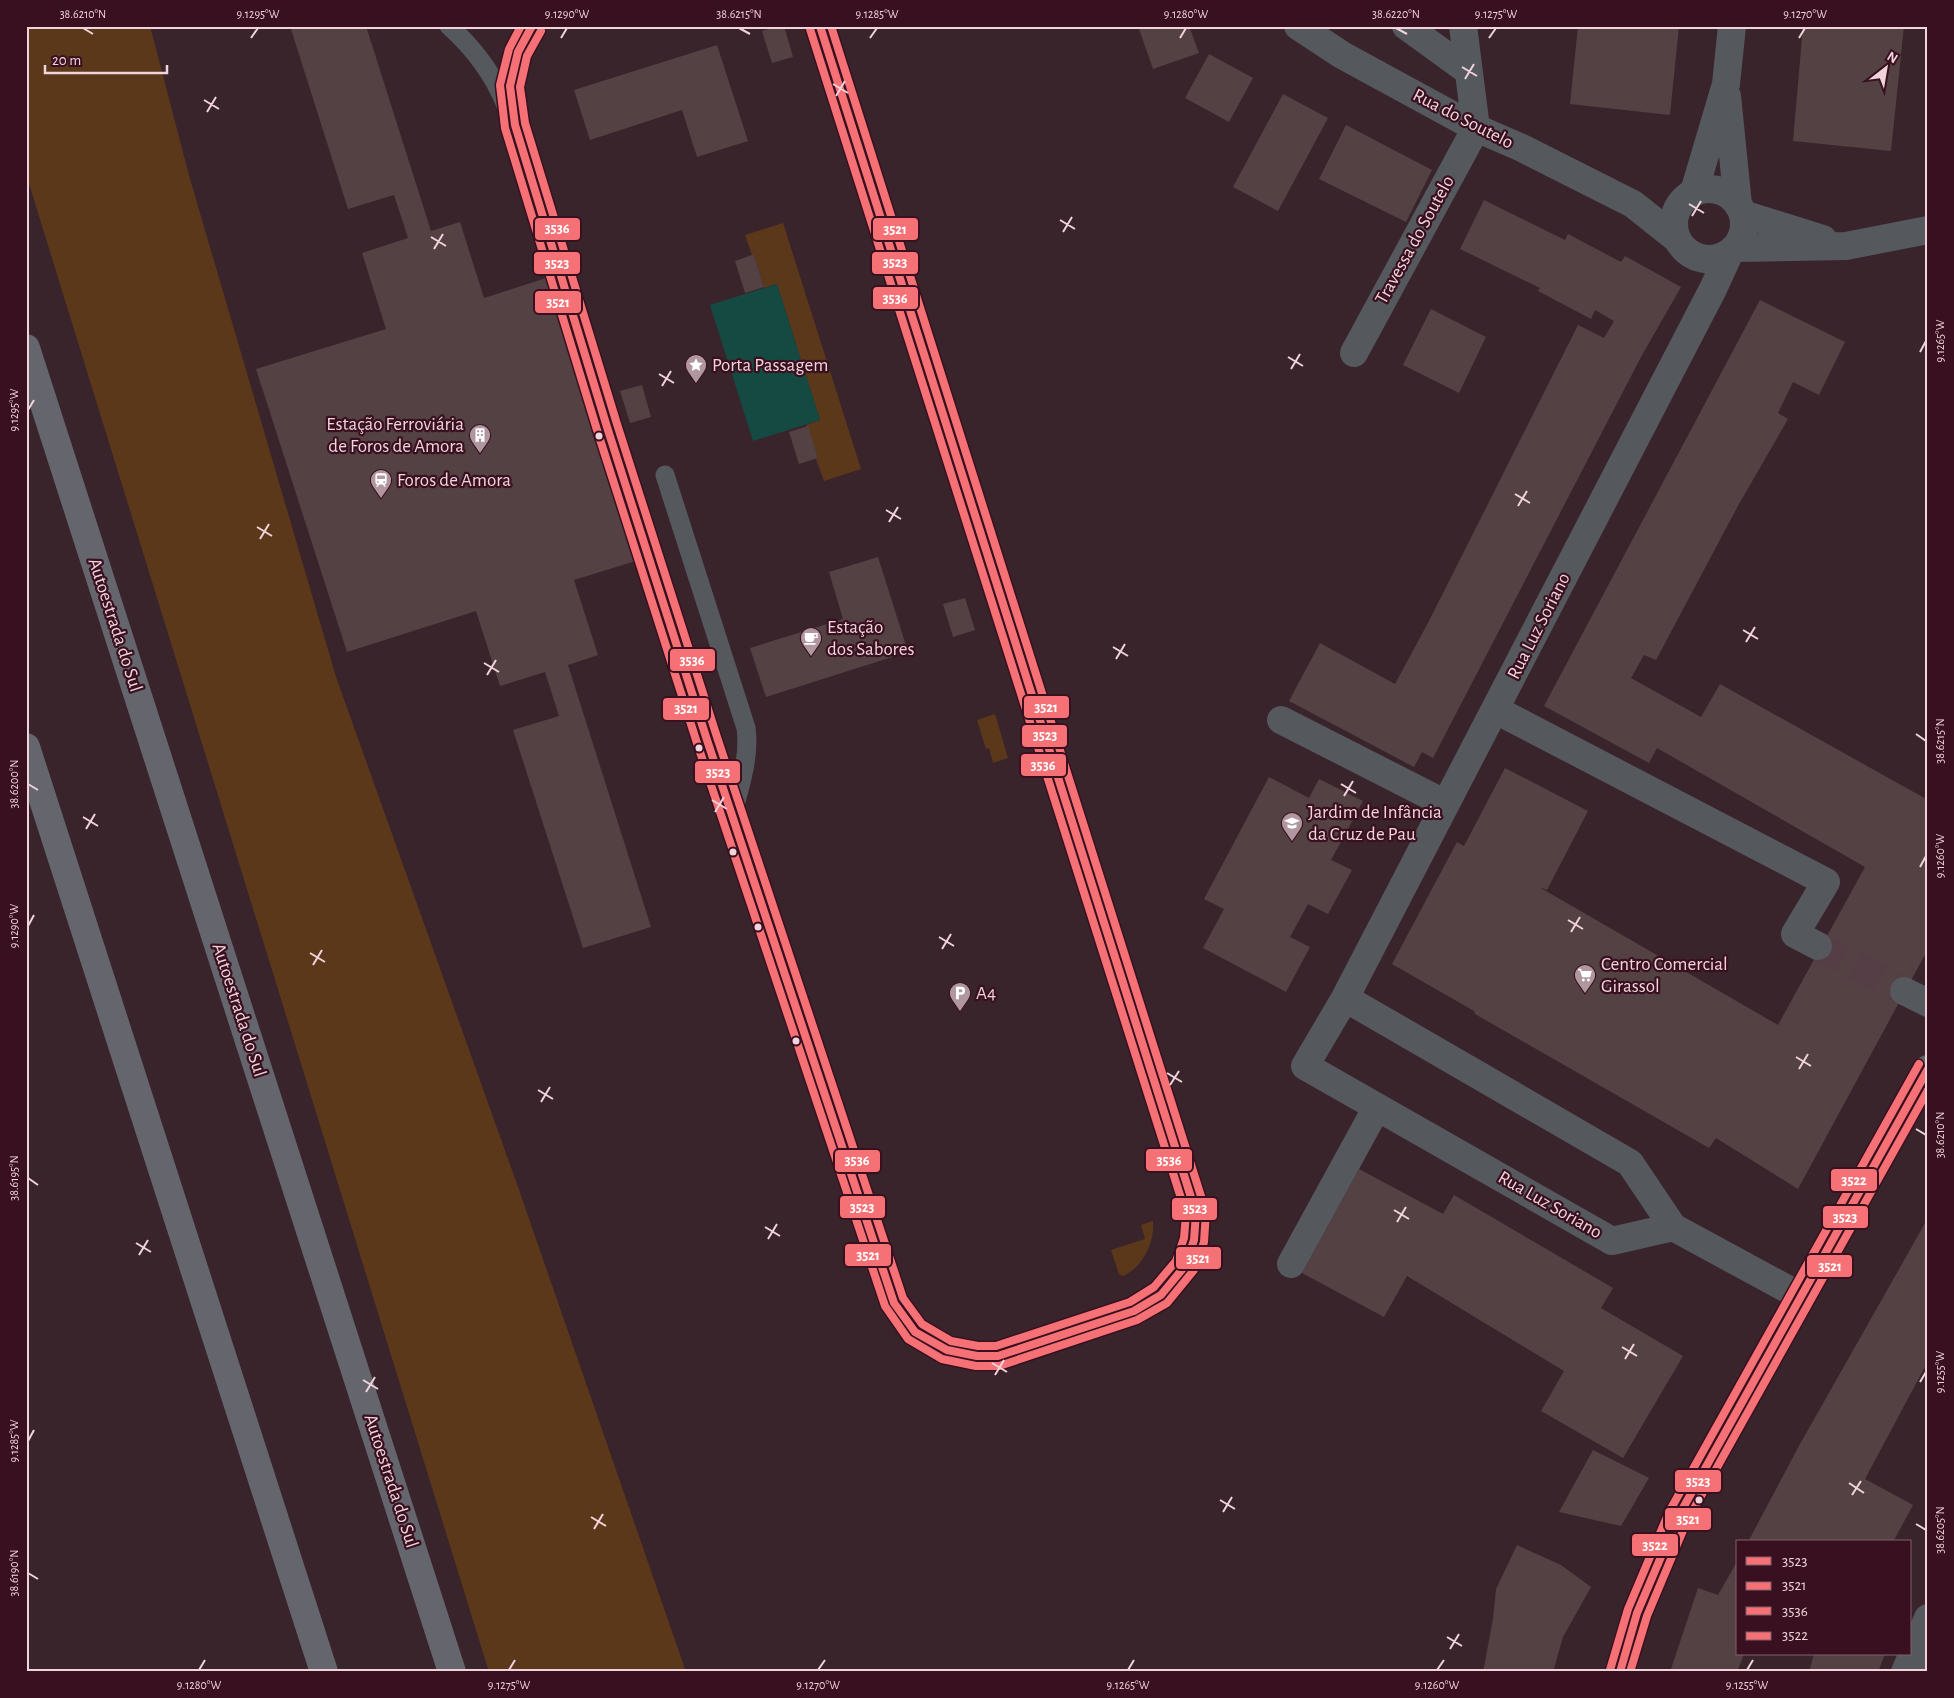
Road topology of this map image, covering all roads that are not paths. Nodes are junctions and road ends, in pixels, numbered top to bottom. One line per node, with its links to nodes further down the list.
1 (449, 26): 10 (lane)
2 (532, 26): 10 (street)
3 (820, 26): 26 (street)
4 (1298, 26): 11 (street, Rua do Soutelo)
5 (1406, 26): 8 (street)
6 (1463, 26): 8 (street)
7 (1732, 26): 9 (street)
8 (1468, 71): 11 (street)
9 (1726, 84): 12 (street); 14 (street)
10 (515, 125): 26 (street)
11 (1476, 128): 13 (street, Rua do Soutelo); 20 (street, Travessa do Soutelo)
12 (1690, 194): 13 (street); 14 (street); 16 (street)
13 (1633, 204): 16 (street, Rua do Soutelo)
14 (1740, 209): 17 (street); 18 (street)
15 (1928, 230): 17 (street)
16 (1677, 239): 18 (street)
17 (1846, 246): 18 (street)
18 (1732, 250): 22 (street, Rua Luz Soriano)
19 (26, 348): 41 (highway, Autoestrada do Sul)
20 (1354, 353)
21 (665, 474): 26 (lane)
22 (1496, 710): 25 (street, Rua Luz Soriano); 27 (street)
23 (1281, 720): 25 (street)
24 (26, 747): 40 (highway)
25 (1446, 804): 29 (street, Rua Luz Soriano)
26 (733, 813)
27 (1818, 946)
28 (1904, 991): 30 (street)
29 (1345, 998): 32 (street, Rua Luz Soriano); 33 (street)
30 (1928, 1003)
31 (1928, 1070): 35 (main road)
32 (1377, 1107): 33 (street, Rua Luz Soriano); 34 (street)
33 (1673, 1227): 35 (street)
34 (1291, 1264)
35 (1802, 1297): 42 (main road)
36 (1928, 1618): 37 (street)
37 (1912, 1656)
38 (1912, 1656): 43 (street)
39 (1928, 1664): 44 (lane)
40 (324, 1672)
41 (452, 1672)
42 (1620, 1672)
43 (1905, 1672)
44 (1912, 1672)

